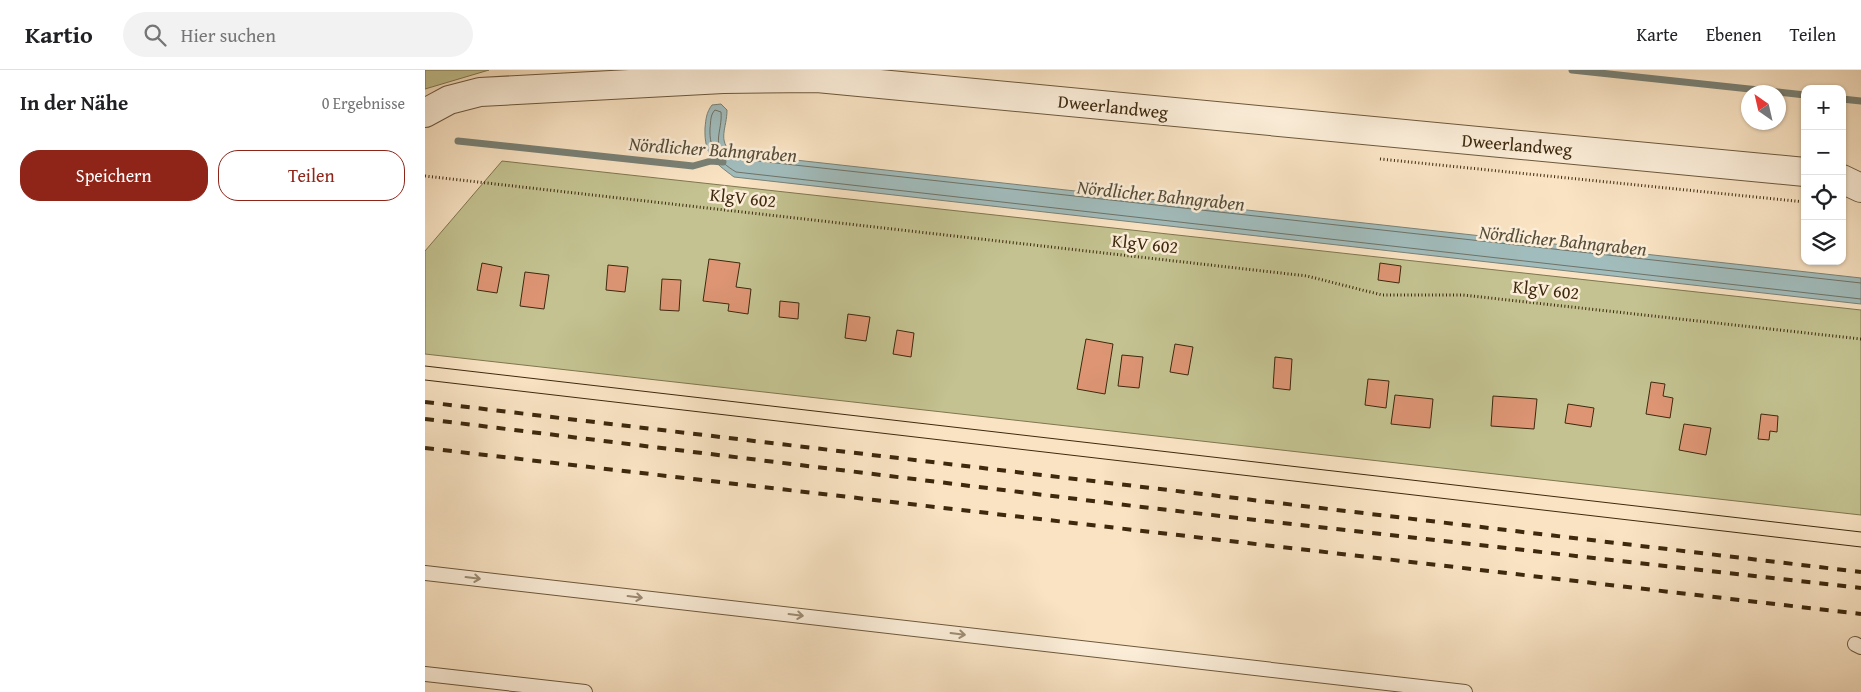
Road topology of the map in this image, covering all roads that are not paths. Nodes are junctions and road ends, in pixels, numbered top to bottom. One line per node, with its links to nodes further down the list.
1 (425, 113): 3 (street, Dweerlandweg)
2 (1861, 169): 4 (street)
3 (1801, 172)
4 (1846, 172)
5 (1846, 181): 6 (street)
6 (1861, 188)
7 (425, 572): 10 (lane, one-way to 10)
8 (425, 674): 9 (lane)
9 (585, 692)
10 (1465, 692)

